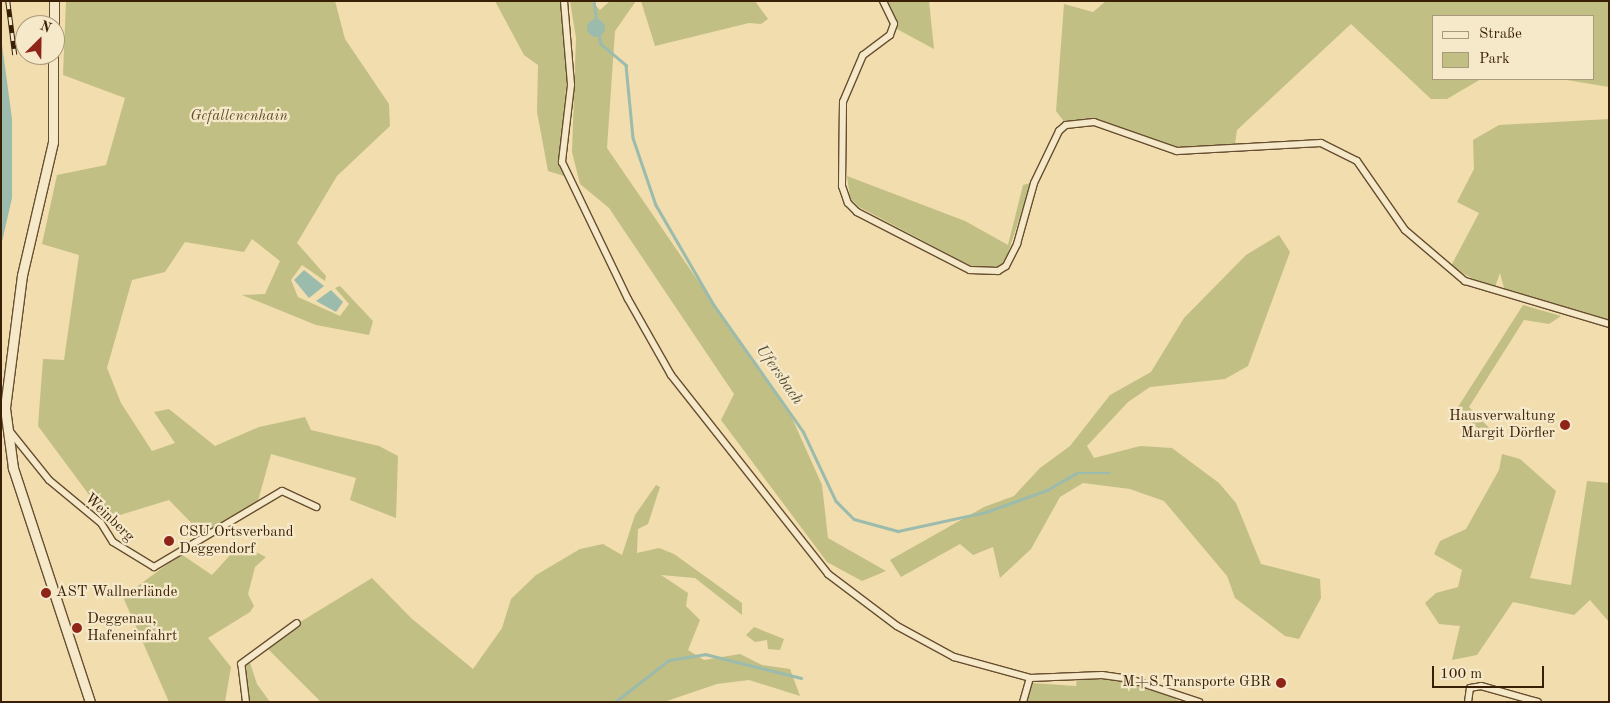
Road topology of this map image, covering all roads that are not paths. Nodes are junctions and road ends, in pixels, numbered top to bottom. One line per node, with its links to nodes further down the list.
1 (54, 1): 4 (main road)
2 (564, 1): 10 (street)
3 (883, 1): 6 (street)
4 (54, 15)
5 (53, 65): 7 (main road)
6 (1609, 324)
7 (7, 428): 8 (street, Weinberg); 11 (main road)
8 (318, 507)
9 (297, 623): 12 (street)
10 (1030, 678): 13 (street); 14 (street)
11 (90, 702)
12 (246, 702)
13 (1023, 702)
14 (1199, 702)
15 (1468, 702): 16 (street)
16 (1538, 702)

